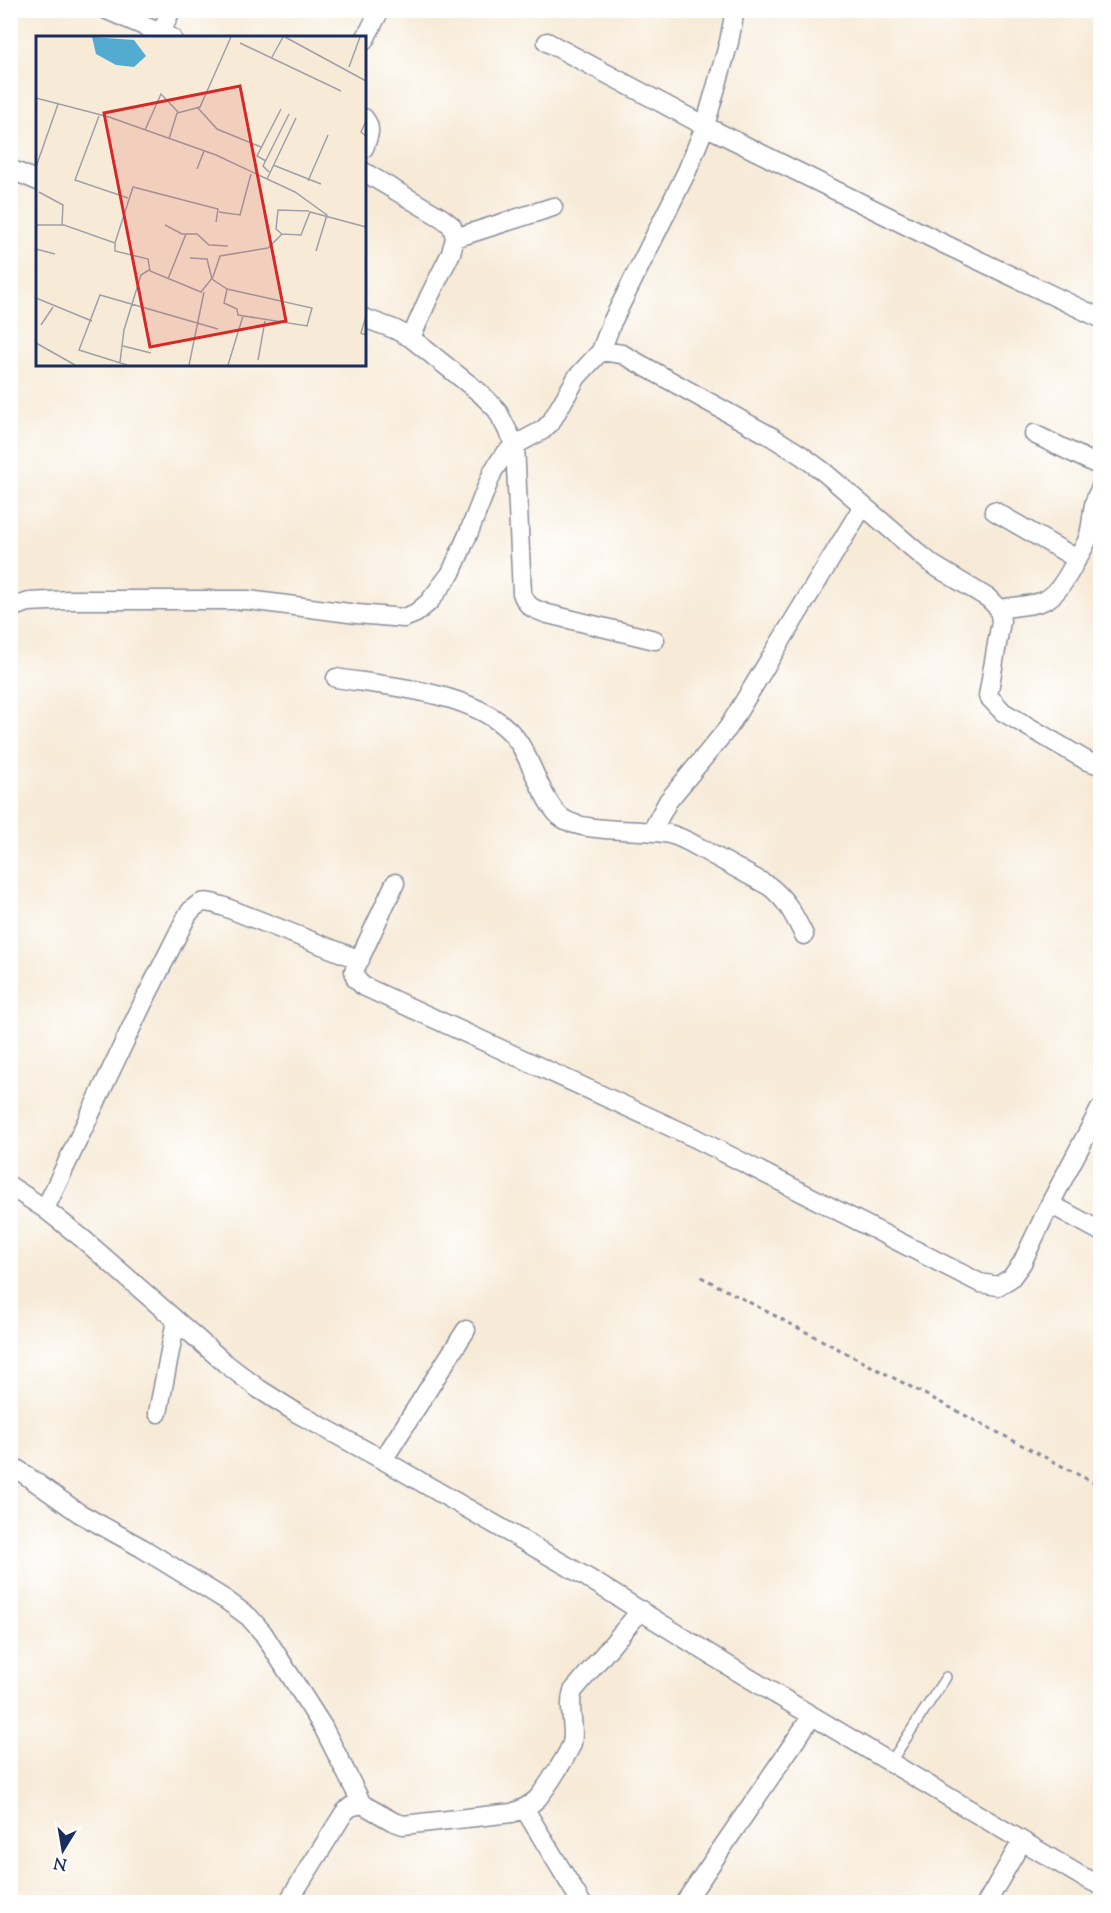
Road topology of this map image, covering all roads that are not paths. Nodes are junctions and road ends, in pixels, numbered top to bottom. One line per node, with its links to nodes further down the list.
1 (107, 10): 5 (street)
2 (171, 10): 5 (street)
3 (380, 10): 6 (street)
4 (735, 10): 9 (street)
5 (166, 35)
6 (366, 37)
7 (547, 42): 9 (street)
8 (366, 120): 10 (street)
9 (705, 126): 16 (street); 19 (street)
10 (366, 143)
11 (10, 169): 13 (street)
12 (366, 173): 15 (street)
13 (36, 180)
14 (553, 207): 15 (street)
15 (455, 238): 18 (street)
16 (1101, 318)
17 (366, 319): 18 (street)
18 (411, 338): 21 (street)
19 (601, 351): 21 (street); 24 (street)
20 (1034, 434): 22 (street)
21 (515, 445): 27 (street); 29 (street)
22 (1101, 466)
23 (1101, 489): 26 (street)
24 (863, 506): 28 (street); 32 (street)
25 (994, 511): 26 (street)
26 (1077, 559): 28 (street)
27 (10, 608)
28 (999, 609): 31 (street)
29 (655, 640)
30 (336, 678): 32 (street)
31 (1101, 765)
32 (652, 831): 34 (street)
33 (395, 883): 35 (street)
34 (804, 934)
35 (360, 960): 38 (street); 39 (street)
36 (1101, 1109): 38 (street)
37 (10, 1186): 39 (street)
38 (1050, 1204): 40 (street)
39 (45, 1209): 41 (street)
40 (1101, 1231)
41 (176, 1320): 43 (street); 44 (street)
42 (466, 1330): 44 (street)
43 (158, 1413)
44 (383, 1460): 46 (street)
45 (10, 1464): 50 (street)
46 (641, 1610): 48 (street); 51 (street)
47 (946, 1677): 49 (lane)
48 (812, 1716): 49 (street); 56 (street)
49 (890, 1762): 52 (street)
50 (362, 1804): 51 (street); 54 (street)
51 (524, 1808): 55 (street)
52 (1022, 1841): 53 (street); 57 (street)
53 (1101, 1885)
54 (288, 1902)
55 (581, 1902)
56 (685, 1902)
57 (987, 1902)

